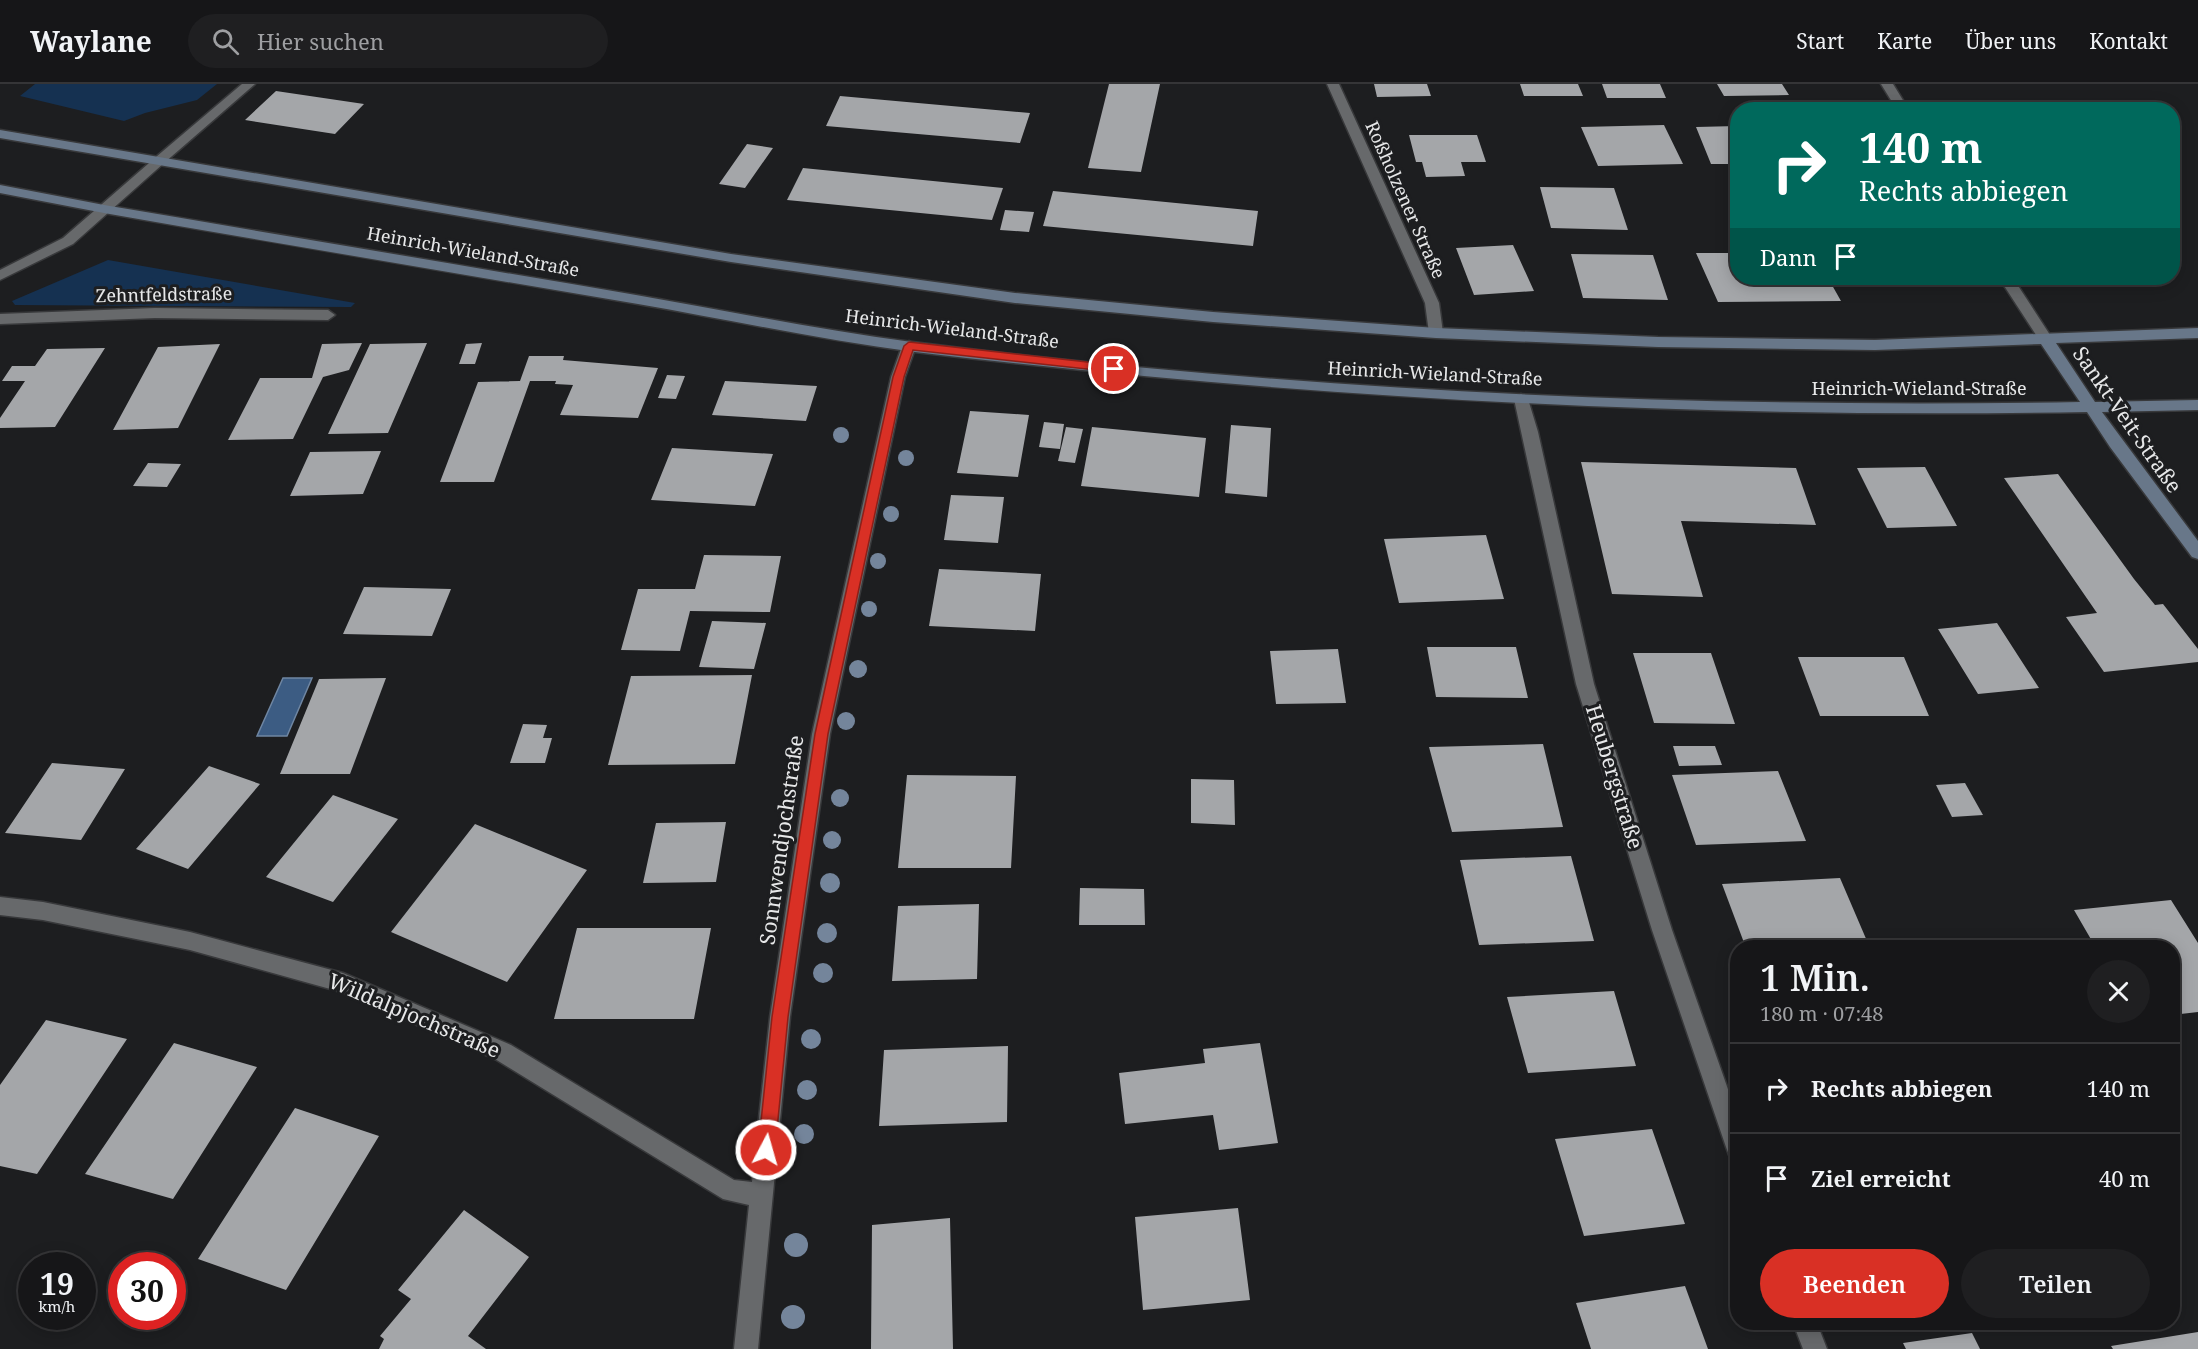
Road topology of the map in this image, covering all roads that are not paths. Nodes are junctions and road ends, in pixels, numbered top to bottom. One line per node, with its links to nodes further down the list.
1 (249, 84): 6 (street)
2 (1333, 84): 13 (street, Roßholzener Straße)
3 (1887, 84): 4 (street)
4 (1898, 102)
5 (0, 134): 6 (main road, Heinrich-Wieland-Straße)
6 (160, 160): 8 (street); 13 (main road, Heinrich-Wieland-Straße)
7 (0, 189): 8 (main road, Heinrich-Wieland-Straße)
8 (104, 209): 9 (street); 16 (main road, Heinrich-Wieland-Straße)
9 (0, 276)
10 (2011, 285): 15 (street)
11 (328, 315): 12 (street, Zehntfeldstraße)
12 (0, 319)
13 (1436, 333): 15 (main road, Heinrich-Wieland-Straße)
14 (2198, 333): 15 (main road, Heinrich-Wieland-Straße)
15 (2045, 338): 19 (main road, Sankt-Veit-Straße)
16 (909, 346): 17 (main road, Heinrich-Wieland-Straße); 23 (street, Sonnwendjochstraße)
17 (1521, 399): 19 (main road, Heinrich-Wieland-Straße); 22 (street, Heubergstraße)
18 (2198, 405): 19 (main road, Heinrich-Wieland-Straße)
19 (2093, 407): 20 (main road, Sankt-Veit-Straße)
20 (2198, 553)
21 (0, 906): 23 (street, Wildalpjochstraße)
22 (1730, 1127)
23 (762, 1195): 25 (street, Sonnwendjochstraße)
24 (1807, 1330): 26 (street)
25 (746, 1349)
26 (1815, 1349)

